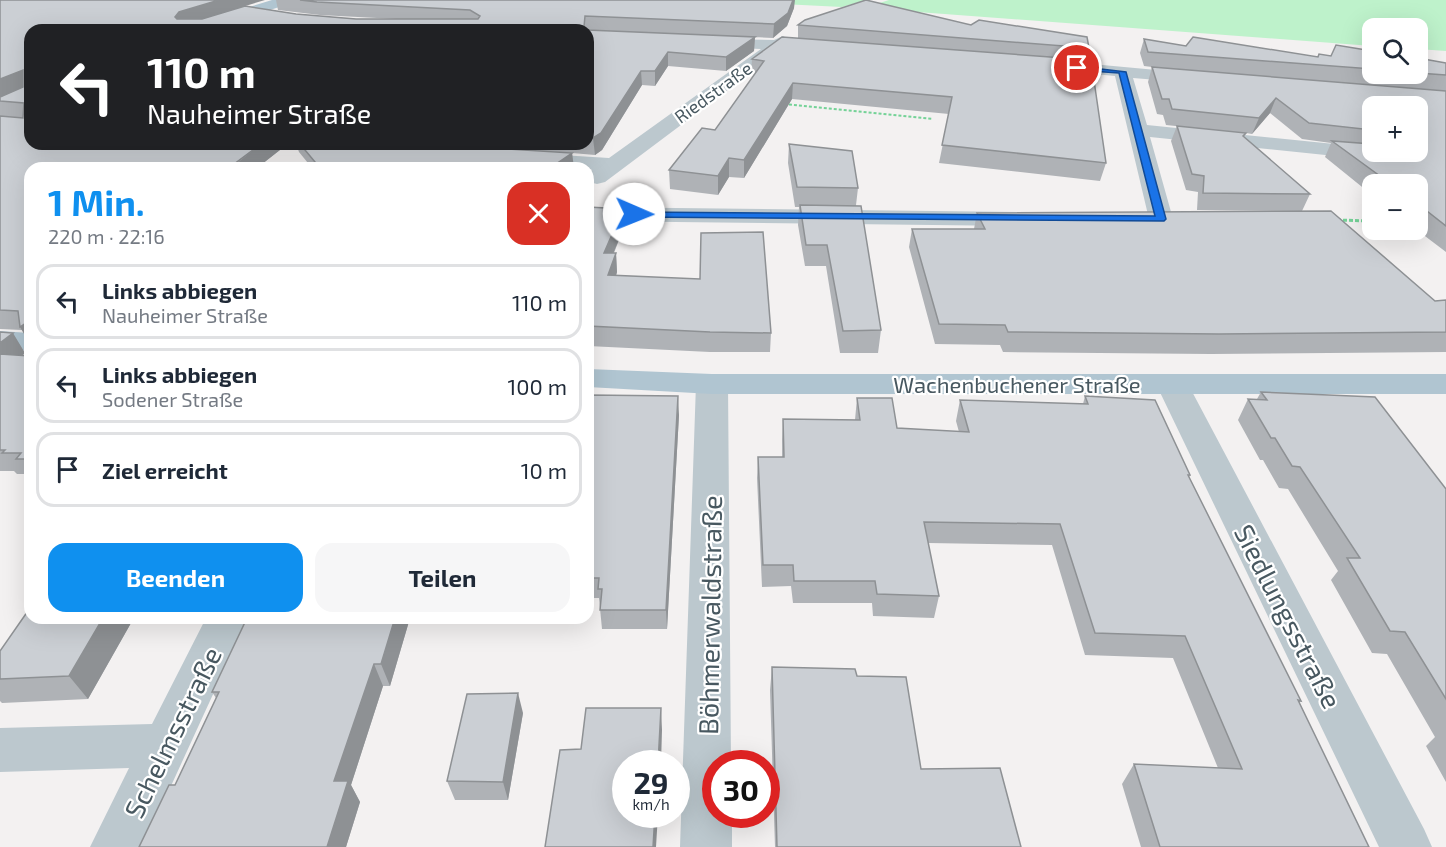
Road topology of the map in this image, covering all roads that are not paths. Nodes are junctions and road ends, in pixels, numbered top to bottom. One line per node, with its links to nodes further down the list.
1 (287, 0): 2 (main road)
2 (248, 12): 3 (street); 4 (main road)
3 (281, 17)
4 (209, 24)
5 (795, 30): 7 (street, Riedstraße)
6 (694, 41): 7 (street)
7 (777, 45): 8 (street); 17 (street, Riedstraße)
8 (840, 48)
9 (1028, 64): 10 (street)
10 (1123, 72): 11 (street); 12 (street)
11 (1215, 79)
12 (1137, 130): 13 (street); 21 (street)
13 (1362, 153)
14 (507, 158): 15 (street)
15 (568, 162)
16 (594, 164): 17 (street)
17 (614, 165): 18 (street, Riedstraße)
18 (594, 180)
19 (594, 214): 20 (street)
20 (1049, 219)
21 (1161, 219)
22 (0, 339): 23 (main road)
23 (24, 341)
24 (594, 378): 25 (main road, Wachenbuchener Straße)
25 (712, 384): 26 (main road, Wachenbuchener Straße); 32 (street, Böhmerwaldstraße)
26 (1172, 384): 27 (main road, Wachenbuchener Straße); 33 (street, Siedlungsstraße)
27 (1446, 384)
28 (224, 624): 29 (street, Schelmsstraße)
29 (165, 745): 30 (street); 31 (street, Schelmsstraße)
30 (0, 750)
31 (116, 847)
32 (706, 847)
33 (1406, 847)

